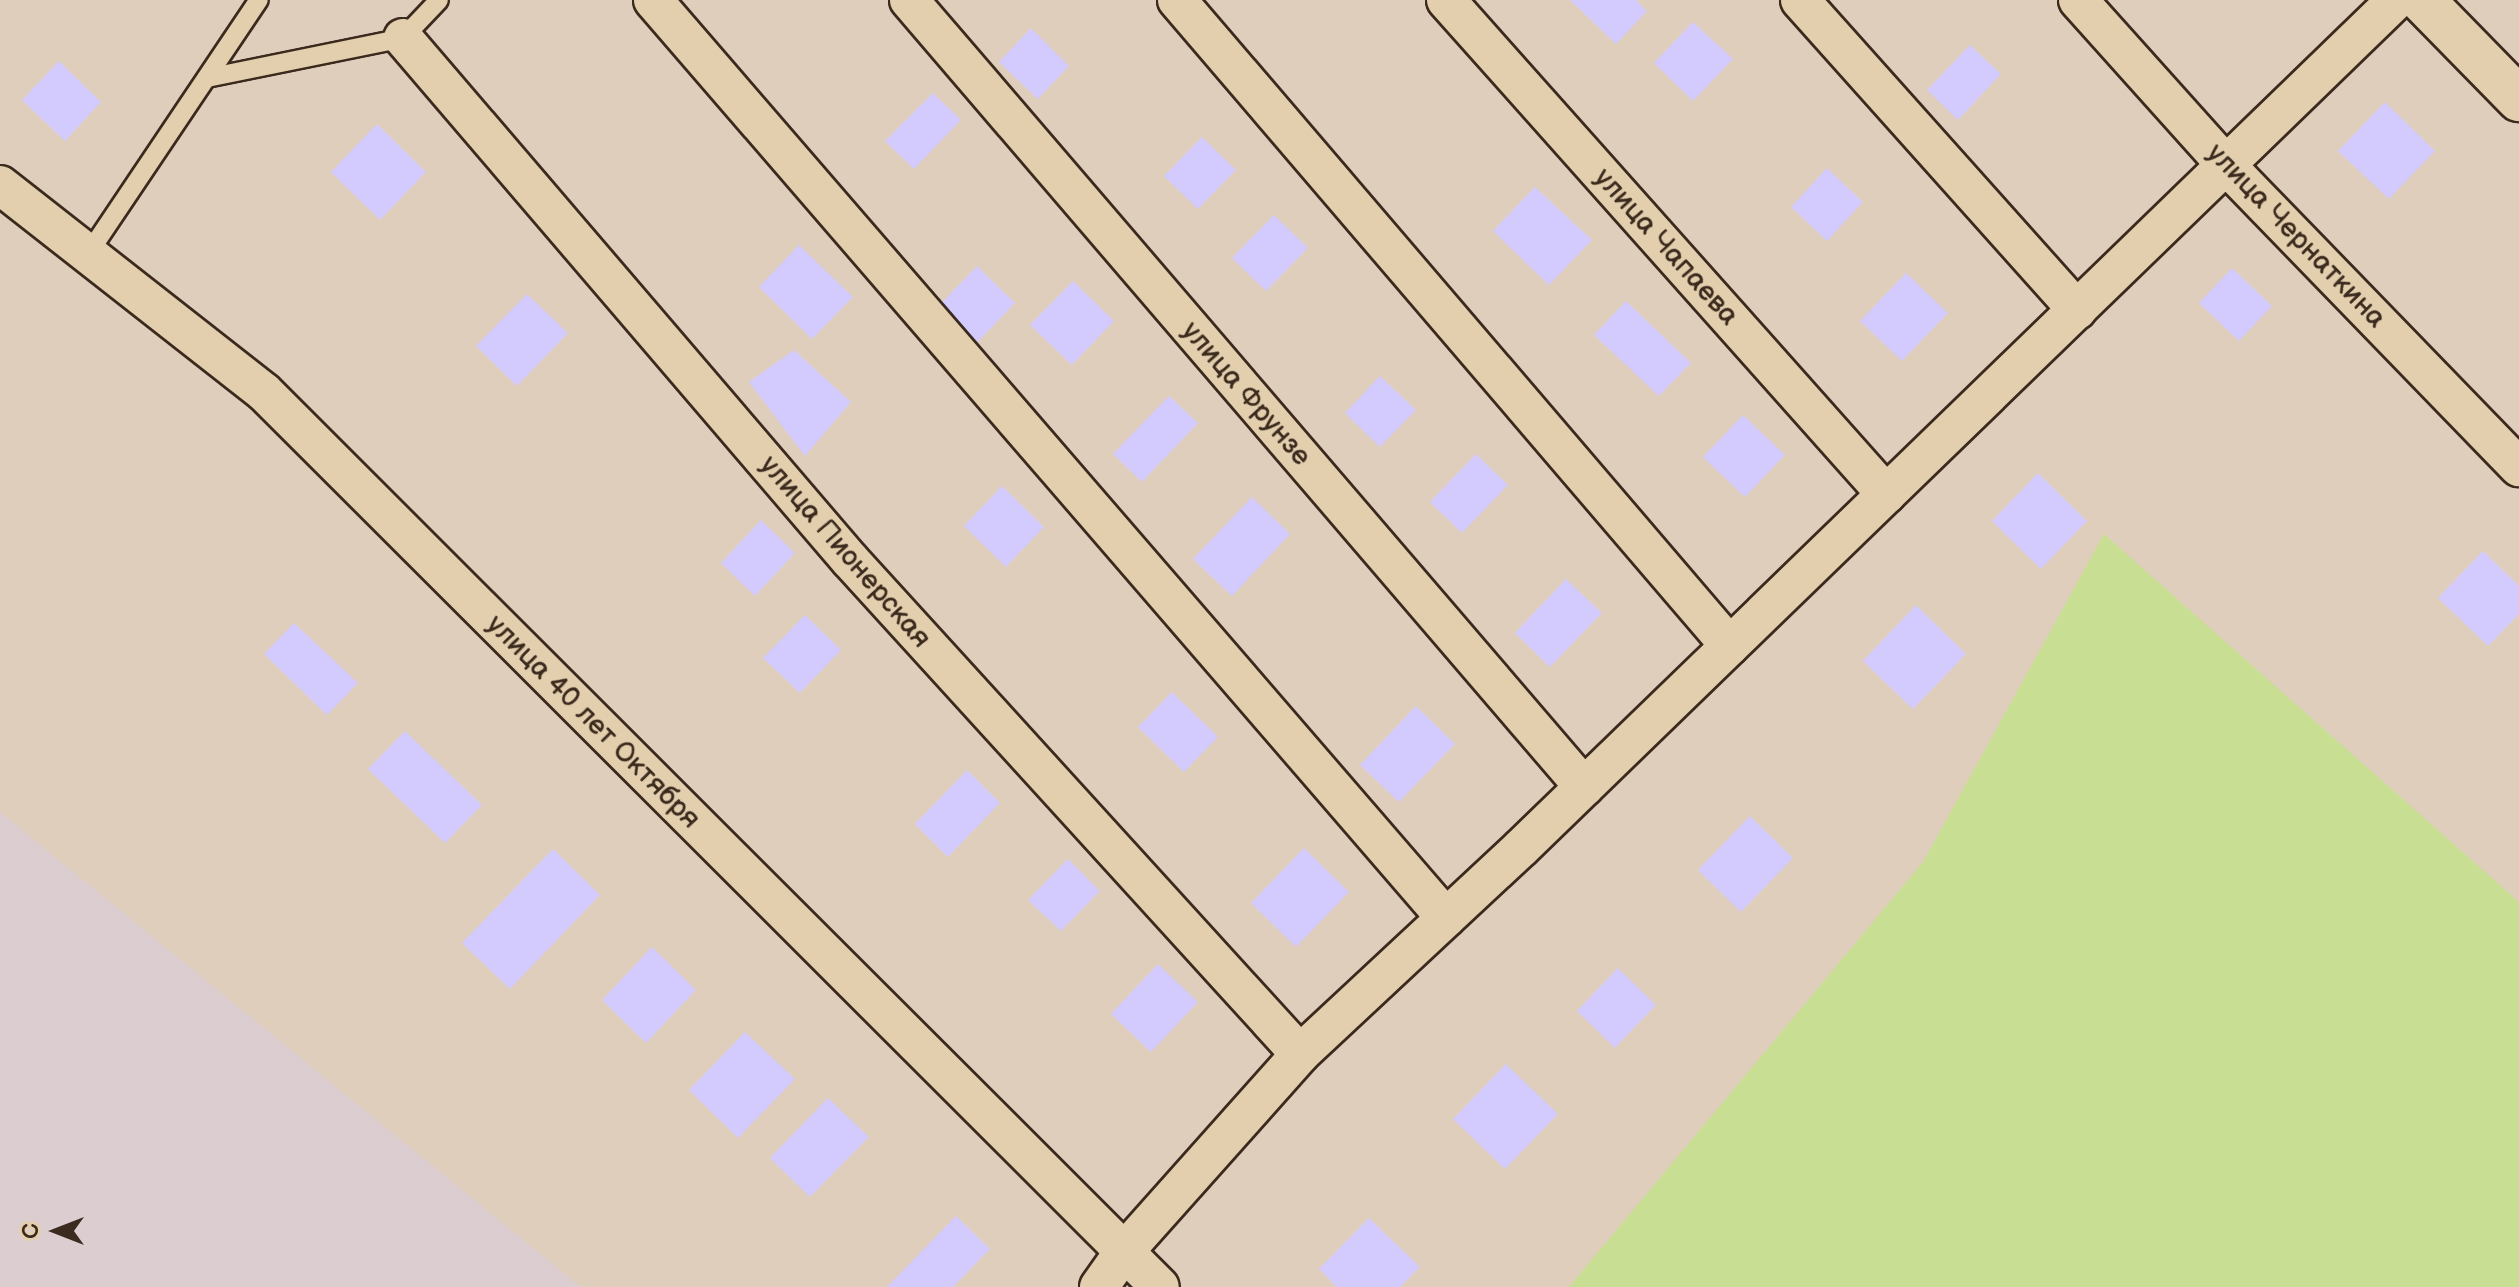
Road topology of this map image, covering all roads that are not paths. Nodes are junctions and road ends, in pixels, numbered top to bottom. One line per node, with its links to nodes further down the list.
1 (259, 0): 12 (lane)
2 (439, 0): 11 (lane)
3 (653, 0): 22 (street)
4 (909, 0): 21 (street, улица Фрунзе)
5 (1177, 0): 20 (street)
6 (1446, 0): 19 (street, улица Чапаева)
7 (1800, 0): 17 (street)
8 (2078, 0): 14 (street, улица Чернаткина)
9 (2396, 0): 14 (street)
10 (2422, 0): 13 (street)
11 (403, 38): 12 (lane); 23 (street, улица Пионерская)
12 (207, 78): 16 (lane)
13 (2519, 99)
14 (2226, 165): 17 (street); 18 (street, улица Чернаткина)
15 (0, 185): 16 (street, улица 40 лет Октября)
16 (88, 254): 24 (street, улица 40 лет Октября)
17 (2077, 310): 19 (street)
18 (2519, 467)
19 (1886, 494): 20 (street)
20 (1730, 646): 21 (street)
21 (1584, 787): 22 (street)
22 (1446, 918): 23 (street)
23 (1300, 1054): 24 (street)
24 (1123, 1253): 25 (street); 26 (street, улица 40 лет Октября)
25 (1099, 1287)
26 (1160, 1287)

